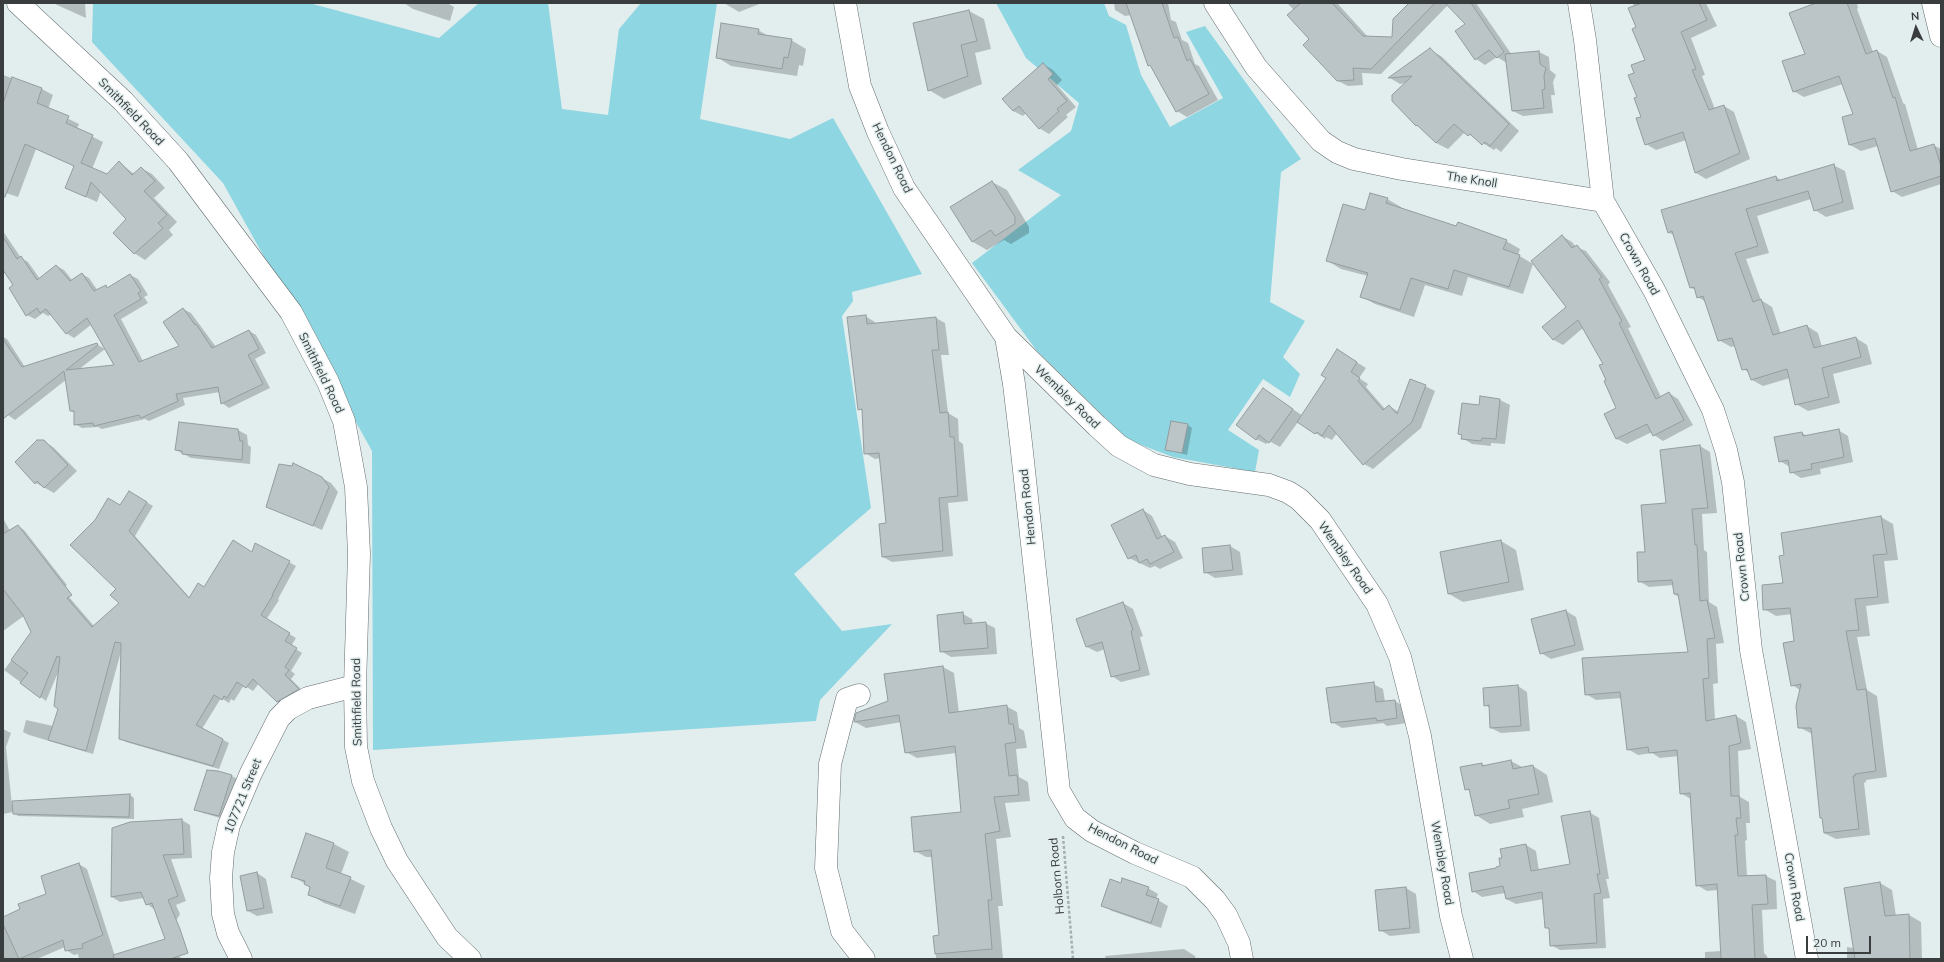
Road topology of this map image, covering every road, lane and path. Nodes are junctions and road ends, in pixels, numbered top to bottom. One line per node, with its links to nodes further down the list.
1 (18, 3): 9 (street, Smithfield Road)
2 (845, 3): 8 (street, Hendon Road)
3 (1215, 3): 7 (street, The Knoll)
4 (1579, 3): 7 (street)
5 (1933, 3): 6 (street)
6 (1941, 36)
7 (1603, 201): 18 (street, Crown Road)
8 (1006, 336): 16 (street, Hendon Road); 17 (street, Wembley Road)
9 (355, 686): 12 (street, 107721 Street); 13 (street, Smithfield Road)
10 (859, 695): 14 (street)
11 (1062, 829): 15 (path, Holborn Road)
12 (240, 959)
13 (470, 959)
14 (864, 959)
15 (1073, 959)
16 (1242, 959)
17 (1462, 959)
18 (1807, 959)

